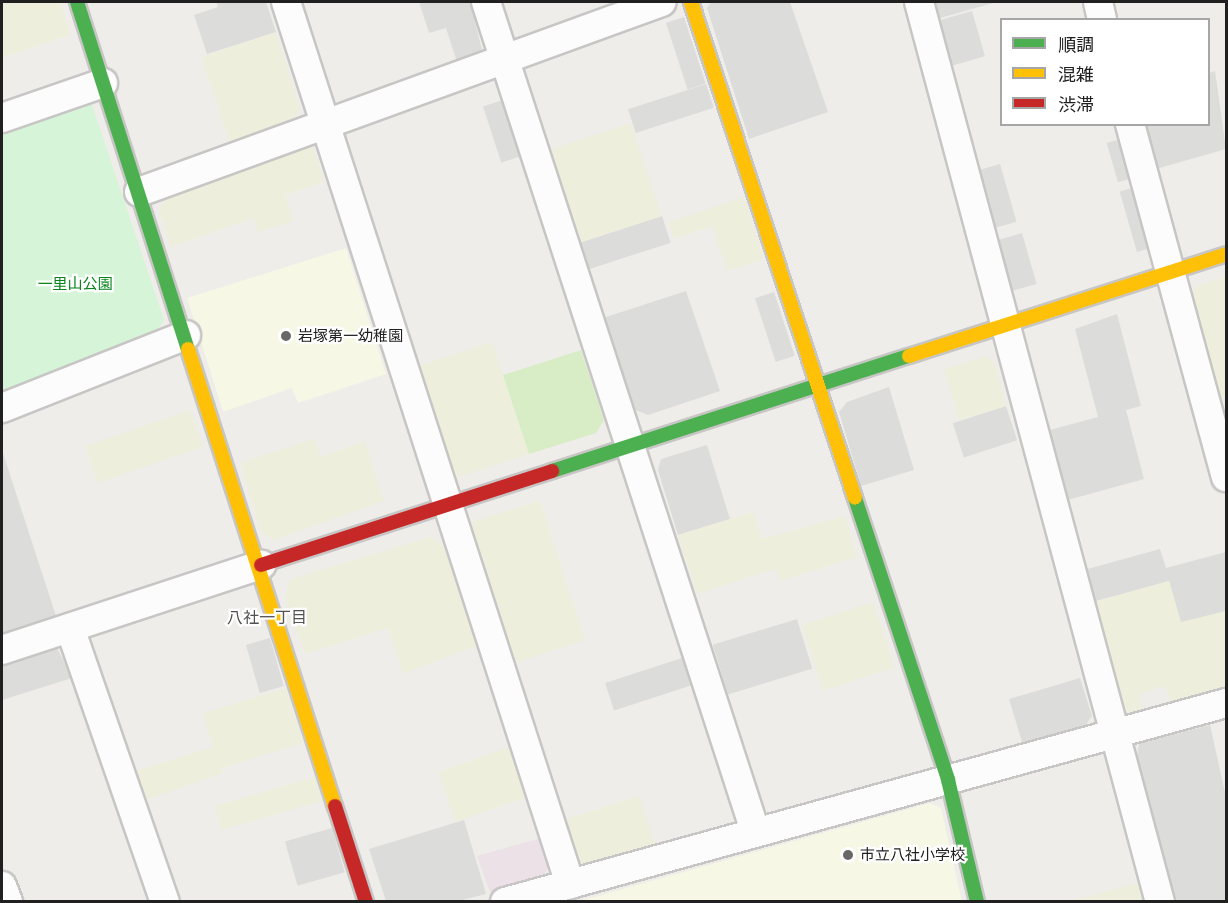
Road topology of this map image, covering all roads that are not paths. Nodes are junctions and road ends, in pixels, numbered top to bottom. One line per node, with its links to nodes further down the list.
1 (77, 2): 10 (street)
2 (286, 2): 12 (street)
3 (486, 2): 9 (street)
4 (662, 2): 9 (street)
5 (691, 2): 19 (street)
6 (918, 2): 17 (street)
7 (1098, 2): 8 (street)
8 (1102, 18)
9 (504, 57): 12 (street); 21 (street)
10 (103, 83): 11 (street); 14 (street)
11 (2, 118)
12 (326, 126): 14 (street); 23 (street)
13 (1131, 126): 16 (street)
14 (139, 192): 18 (street)
15 (1227, 254): 16 (street)
16 (1169, 272): 17 (street); 22 (street)
17 (1003, 326): 19 (street); 28 (street)
18 (186, 335): 20 (street); 24 (street)
19 (816, 387): 21 (street); 29 (street)
20 (2, 408)
21 (631, 446): 23 (street); 30 (street)
22 (1227, 477)
23 (449, 505): 24 (street); 31 (street)
24 (261, 565): 25 (street); 35 (street)
25 (70, 628): 26 (street); 34 (street)
26 (2, 650)
27 (1227, 704): 28 (street)
28 (1115, 735): 29 (street); 38 (street)
29 (948, 780): 30 (street); 37 (street)
30 (755, 831): 31 (street)
31 (570, 884): 36 (street)
32 (2, 886): 33 (street)
33 (8, 902)
34 (165, 902)
35 (366, 902)
36 (505, 902)
37 (976, 902)
38 (1160, 902)

